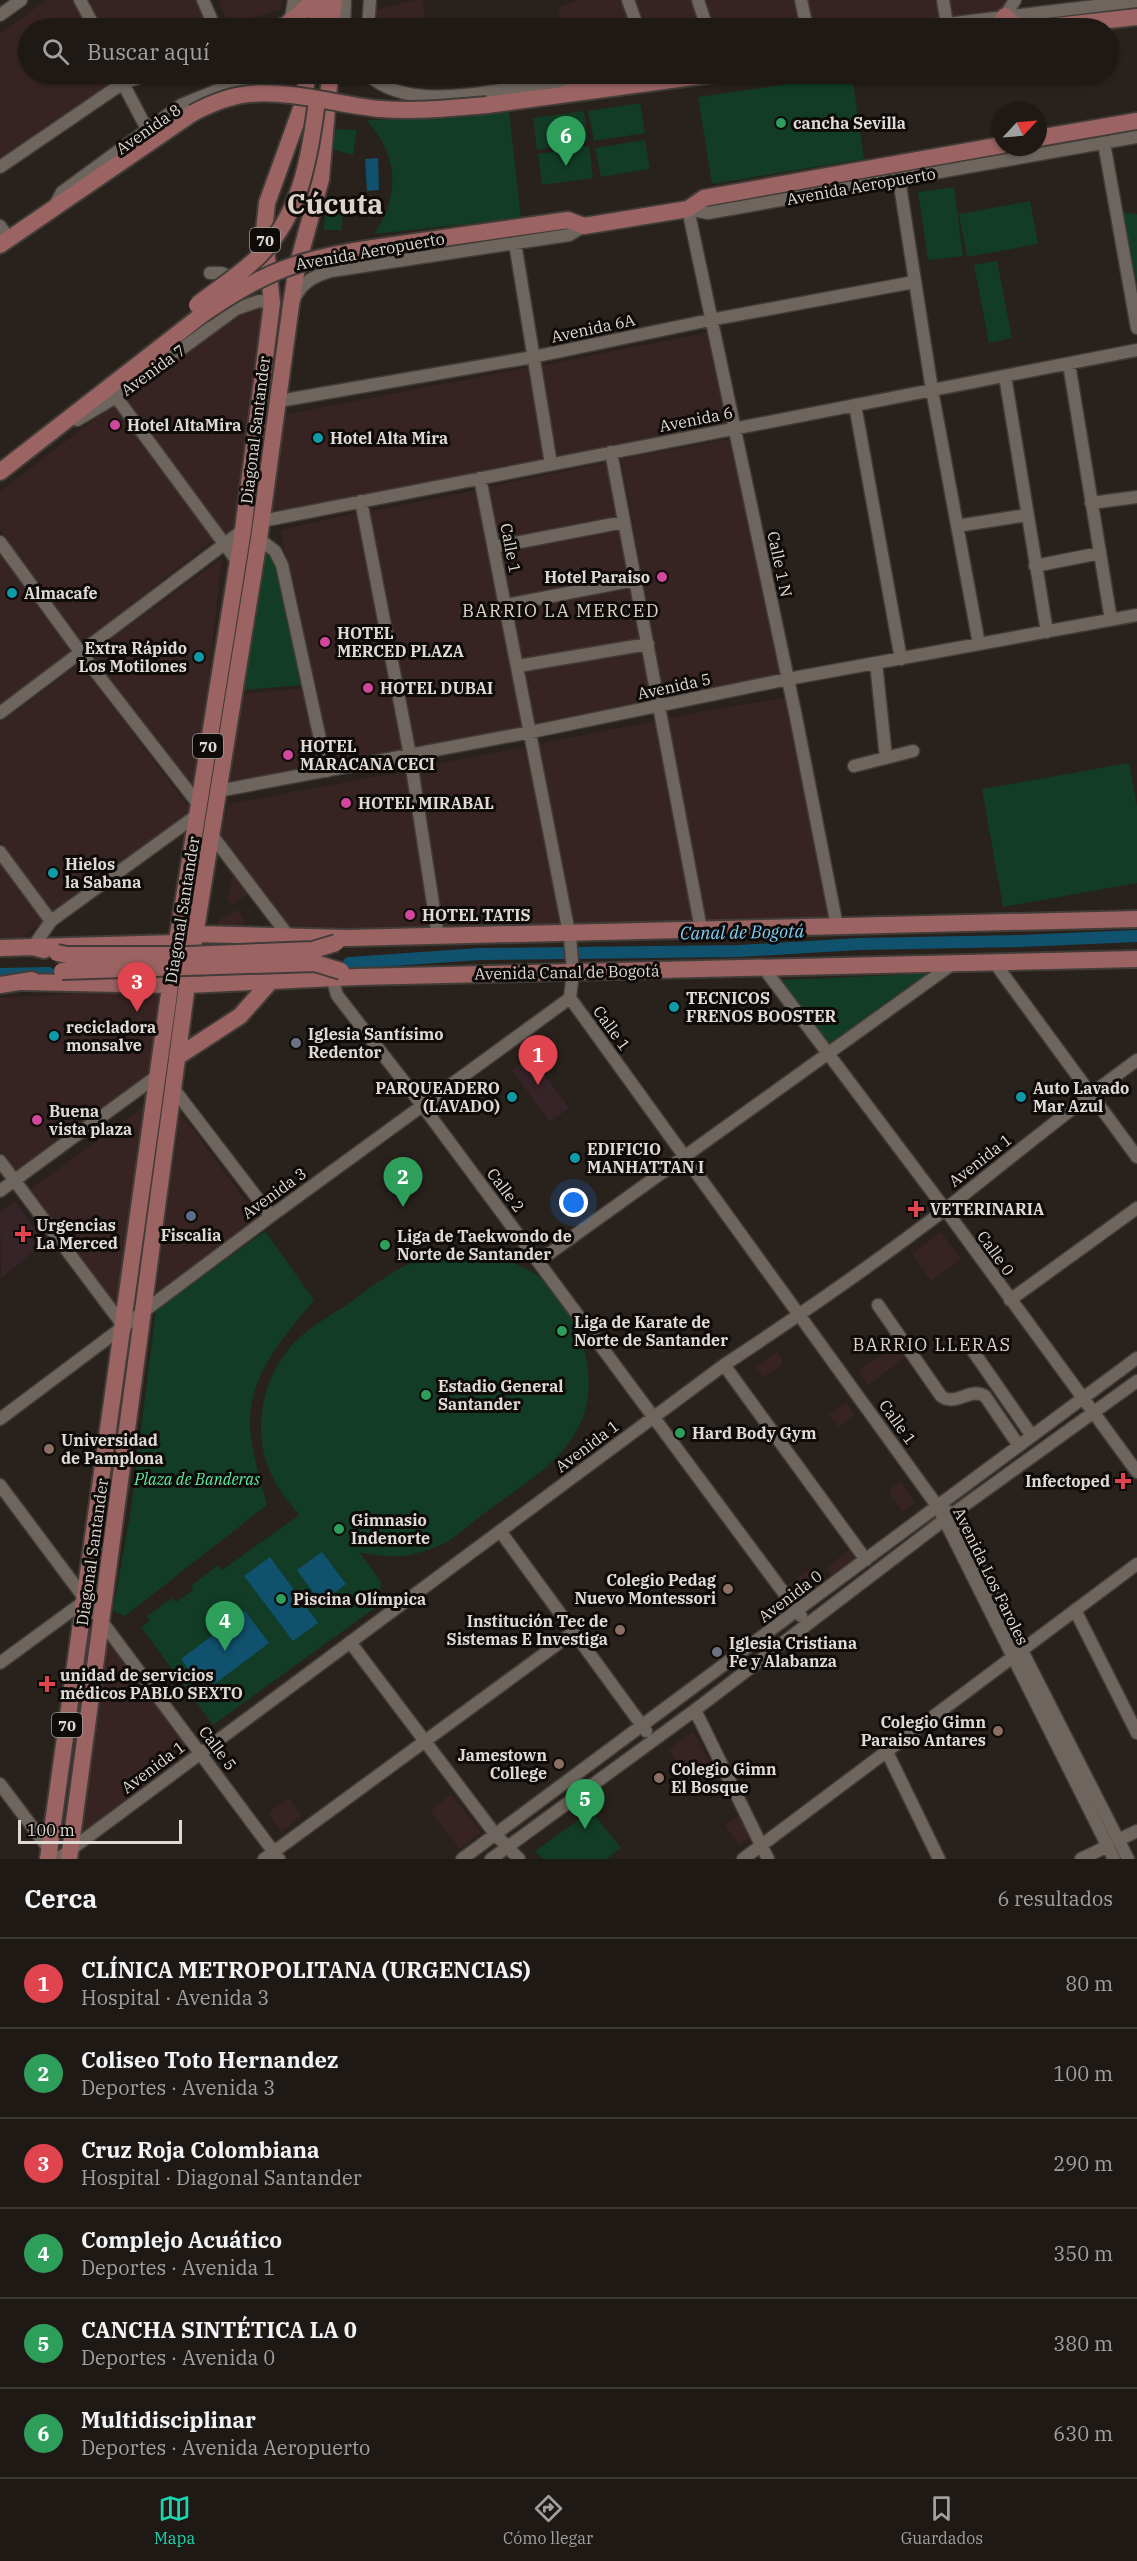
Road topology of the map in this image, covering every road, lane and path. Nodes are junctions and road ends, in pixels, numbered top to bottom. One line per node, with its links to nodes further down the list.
1 (21, 0): 16 (street)
2 (80, 0): 18 (street)
3 (202, 0): 19 (street)
4 (294, 0): 20 (street)
5 (311, 0): 21 (main road)
6 (319, 0): 22 (main road)
7 (334, 0): 23 (main road)
8 (345, 0): 24 (street)
9 (370, 0): 25 (street)
10 (628, 0): 26 (street)
11 (698, 0): 27 (street)
12 (801, 0): 28 (street)
13 (944, 0): 29 (street)
14 (1015, 0): 30 (street)
15 (1137, 1): 31 (street)
16 (0, 15)
17 (1137, 17): 32 (main road)
18 (89, 18)
19 (210, 18)
20 (291, 18)
21 (296, 18)
22 (316, 18)
23 (331, 18)
24 (344, 18)
25 (369, 18)
26 (634, 18)
27 (704, 18)
28 (805, 18)
29 (946, 18)
30 (1008, 18)
31 (1040, 18)
32 (1119, 19)
33 (113, 84): 52 (street)
34 (124, 84): 47 (street)
35 (230, 84): 47 (street, Avenida 8)
36 (306, 84): 61 (main road, Diagonal Santander / 70)
37 (320, 84): 63 (main road, bridge)
38 (329, 84): 62 (main road, Diagonal Santander / 70)
39 (382, 84): 40 (street)
40 (538, 84)
41 (582, 84): 45 (main road)
42 (624, 84): 44 (main road)
43 (647, 84): 44 (main road)
44 (633, 86): 45 (main road)
45 (565, 96): 54 (main road, Avenida 8, bridge)
46 (1137, 121): 48 (main road)
47 (147, 129): 54 (street, Avenida 8)
48 (1047, 136)
49 (1137, 137): 50 (street, Avenida Aeropuerto)
50 (1104, 143): 53 (street, Avenida Aeropuerto); 65 (street)
51 (993, 147): 55 (main road)
52 (0, 167)
53 (899, 179): 55 (street, Avenida Aeropuerto); 60 (street)
54 (54, 207): 57 (main road, Avenida 8)
55 (688, 209): 56 (main road, Avenida Aeropuerto); 64 (street, Calle 1 N)
56 (584, 226): 58 (street, Avenida Aeropuerto); 63 (main road, Avenida Aeropuerto, bridge)
57 (3, 237)
58 (515, 243): 62 (street, Avenida Aeropuerto); 67 (street)
59 (210, 273): 61 (street)
60 (914, 282): 64 (street, Avenida 6A); 70 (street)
61 (265, 302): 71 (street, Avenida 7); 87 (main road, Diagonal Santander / 70)
62 (291, 305): 72 (main road, Diagonal Santander / 70)
63 (200, 309): 75 (main road)
64 (710, 320): 67 (street, Avenida 6A); 74 (street, Calle 1 N)
65 (1137, 328)
66 (1137, 350): 68 (street, Avenida 6)
67 (533, 357): 72 (street, Avenida 6A); 77 (street)
68 (1069, 364): 69 (street, Avenida 6); 82 (street)
69 (1005, 376): 70 (street, Avenida 6); 83 (street)
70 (932, 390): 73 (street, Avenida 6); 86 (street)
71 (116, 397): 75 (street, Avenida 7); 90 (street)
72 (279, 401): 84 (main road, Diagonal Santander / 70)
73 (855, 405): 74 (street, Avenida 6); 103 (street)
74 (733, 429): 76 (street, Avenida 6); 106 (street, Calle 1 N)
75 (35, 445): 78 (main road, Avenida 7)
76 (611, 452): 77 (street, Avenida 6); 85 (street)
77 (551, 464): 79 (street, Avenida 6)
78 (0, 472)
79 (480, 478): 81 (street, Avenida 6); 91 (street, Calle 1)
80 (1137, 497): 82 (street)
81 (361, 501): 84 (street, Avenida 6); 111 (street)
82 (1092, 503): 92 (street)
83 (1027, 515): 86 (street); 94 (street)
84 (262, 521): 88 (main road, Diagonal Santander / 70)
85 (624, 522): 91 (street); 95 (street)
86 (957, 526): 101 (street)
87 (243, 530): 90 (street); 93 (main road, Diagonal Santander / 70)
88 (259, 539): 114 (street); 115 (main road, Diagonal Santander / 70)
89 (0, 542): 102 (street)
90 (225, 544): 93 (street); 102 (street)
91 (494, 547): 96 (street, Calle 1)
92 (1100, 553): 94 (street); 98 (street)
93 (237, 561): 116 (main road, Diagonal Santander / 70)
94 (1035, 566): 99 (street)
95 (635, 580): 96 (street); 100 (street)
96 (506, 605): 105 (street, Calle 1)
97 (1137, 615): 98 (street, Avenida 5)
98 (1111, 620): 99 (street, Avenida 5)
99 (1047, 632): 101 (street, Avenida 5)
100 (648, 644): 105 (street); 107 (street)
101 (979, 644): 103 (street, Avenida 5)
102 (81, 653): 108 (street); 116 (street)
103 (901, 659): 104 (street, Avenida 5)
104 (876, 663): 106 (street, Avenida 5); 112 (street)
105 (518, 666): 109 (street, Calle 1)
106 (788, 679): 107 (street, Avenida 5); 121 (street, Calle 1 N)
107 (659, 706): 109 (street, Avenida 5); 122 (street)
108 (0, 713)
109 (531, 732): 111 (street, Avenida 5); 124 (street, Calle 1)
110 (913, 752): 112 (street)
111 (410, 755): 114 (street, Avenida 5); 125 (street)
112 (886, 758): 113 (street)
113 (854, 766)
114 (327, 771): 115 (street, Avenida 5)
115 (219, 792): 117 (main road, Diagonal Santander / 70)
116 (198, 810): 120 (street); 128 (main road, Diagonal Santander / 70)
117 (211, 834): 123 (main road, Diagonal Santander / 70); 126 (street)
118 (0, 852): 120 (street)
119 (1137, 919): 121 (main road)
120 (51, 921): 129 (street)
121 (837, 926): 122 (main road)
122 (701, 929): 124 (main road)
123 (195, 934): 126 (main road); 141 (main road, Diagonal Santander / 70)
124 (570, 935): 125 (main road); 135 (street, Calle 1)
125 (438, 936): 127 (main road)
126 (290, 938): 127 (main road)
127 (341, 940): 129 (main road, bridge)
128 (177, 943): 129 (main road); 140 (main road, Diagonal Santander / 70)
129 (33, 947): 130 (main road)
130 (0, 948)
131 (1137, 958): 132 (main road, Avenida Canal de Bogotá)
132 (994, 962): 133 (main road, Avenida Canal de Bogotá); 148 (street)
133 (955, 963): 134 (main road, Avenida Canal de Bogotá); 143 (street)
134 (763, 967): 135 (main road, Avenida Canal de Bogotá); 143 (street, Calle 0)
135 (572, 968): 136 (main road, Avenida Canal de Bogotá); 142 (street, Calle 1)
136 (343, 975): 137 (main road); 138 (main road, Avenida Canal de Bogotá, bridge); 149 (street, Calle 2)
137 (271, 981): 141 (main road); 144 (main road)
138 (23, 982): 139 (main road, Avenida Canal de Bogotá); 140 (main road)
139 (0, 985)
140 (170, 985): 146 (main road, Diagonal Santander / 70)
141 (187, 985): 144 (main road, Diagonal Santander / 70)
142 (570, 998): 149 (street, Avenida 3); 150 (street, Calle 1)
143 (827, 1054): 150 (street); 156 (street, Calle 0)
144 (177, 1057): 147 (main road, Diagonal Santander / 70)
145 (1137, 1060): 148 (street, Avenida 1)
146 (157, 1076): 153 (street); 163 (main road, Diagonal Santander / 70)
147 (173, 1088): 157 (street); 161 (main road, Diagonal Santander / 70)
148 (1090, 1094): 151 (street); 156 (street, Avenida 1)
149 (422, 1105): 157 (street, Avenida 3); 158 (street, Calle 2)
150 (685, 1156): 158 (street); 162 (street, Calle 1)
151 (1137, 1156)
152 (0, 1161): 153 (street)
153 (14, 1180): 154 (street); 163 (street)
154 (0, 1191)
155 (1137, 1208): 159 (street)
156 (945, 1209): 159 (street, Calle 0); 162 (street, Avenida 1)
157 (271, 1216): 161 (street, Avenida 3)
158 (539, 1261): 171 (street, Calle 2)
159 (1010, 1300): 169 (street, Calle 0)
160 (878, 1305): 174 (street)
161 (143, 1310): 163 (street, Avenida 3); 164 (main road, Diagonal Santander / 70)
162 (801, 1315): 167 (street, Avenida 1); 177 (street, Calle 1)
163 (123, 1326): 164 (street); 172 (street, Avenida 3); 182 (main road, Diagonal Santander / 70)
164 (138, 1347): 185 (main road, Diagonal Santander / 70)
165 (973, 1351): 173 (street)
166 (1137, 1358): 169 (street, Avenida 0)
167 (724, 1365): 171 (street, Avenida 1); 180 (street)
168 (1137, 1380): 170 (street, Avenida 0)
169 (1083, 1399): 170 (street, Calle 0); 173 (street, Avenida 0)
170 (1093, 1413): 175 (street, Calle 0); 178 (street, Avenida 0)
171 (653, 1417): 179 (street, Avenida 1); 184 (street, Calle 2)
172 (0, 1419)
173 (1032, 1436): 174 (street, Avenida 0)
174 (1019, 1446): 177 (street, Avenida 0)
175 (1137, 1472)
176 (0, 1485): 182 (street, Calle 5)
177 (938, 1507): 178 (street, Avenida Los Faroles); 180 (street, Avenida 0)
178 (948, 1517): 186 (street, Avenida 0); 189 (street, Avenida Los Faroles)
179 (500, 1531): 187 (street); 188 (street, Avenida 1)
180 (866, 1560): 184 (street, Avenida 0)
181 (1137, 1564): 183 (street)
182 (86, 1600): 185 (street, Calle 5); 190 (street); 204 (main road, Diagonal Santander / 70)
183 (1075, 1610): 189 (street); 193 (street)
184 (797, 1611): 186 (street, Calle 2); 192 (street, Avenida 0)
185 (101, 1621): 197 (street, Calle 5); 204 (main road, Diagonal Santander / 70)
186 (807, 1624): 191 (street, Avenida 0)
187 (574, 1632): 192 (street); 195 (street)
188 (350, 1642): 195 (street); 197 (street, Avenida 1)
189 (1017, 1654): 196 (street); 201 (street, Avenida Los Faroles)
190 (0, 1663)
191 (694, 1710): 194 (street, Avenida 0); 202 (street)
192 (642, 1726): 194 (street); 200 (street, Avenida 0)
193 (1137, 1733)
194 (653, 1740): 203 (street, Avenida 0)
195 (424, 1742): 200 (street); 205 (street)
196 (887, 1752): 202 (street); 211 (street)
197 (201, 1753): 204 (street, Avenida 1); 205 (street, Calle 5)
198 (0, 1784): 204 (street)
199 (1137, 1831): 201 (street)
200 (495, 1834): 203 (street); 206 (street, Avenida 0)
201 (1113, 1843): 212 (street); 213 (street, Avenida Los Faroles); 214 (street, Avenida Los Faroles)
202 (761, 1845): 209 (street); 210 (street)
203 (507, 1847): 207 (street, Avenida 0); 208 (street)
204 (58, 1856)
205 (272, 1857)
206 (462, 1859)
207 (491, 1859)
208 (519, 1859)
209 (743, 1859)
210 (768, 1859)
211 (939, 1859)
212 (1081, 1859)
213 (1114, 1859)
214 (1128, 1859)

